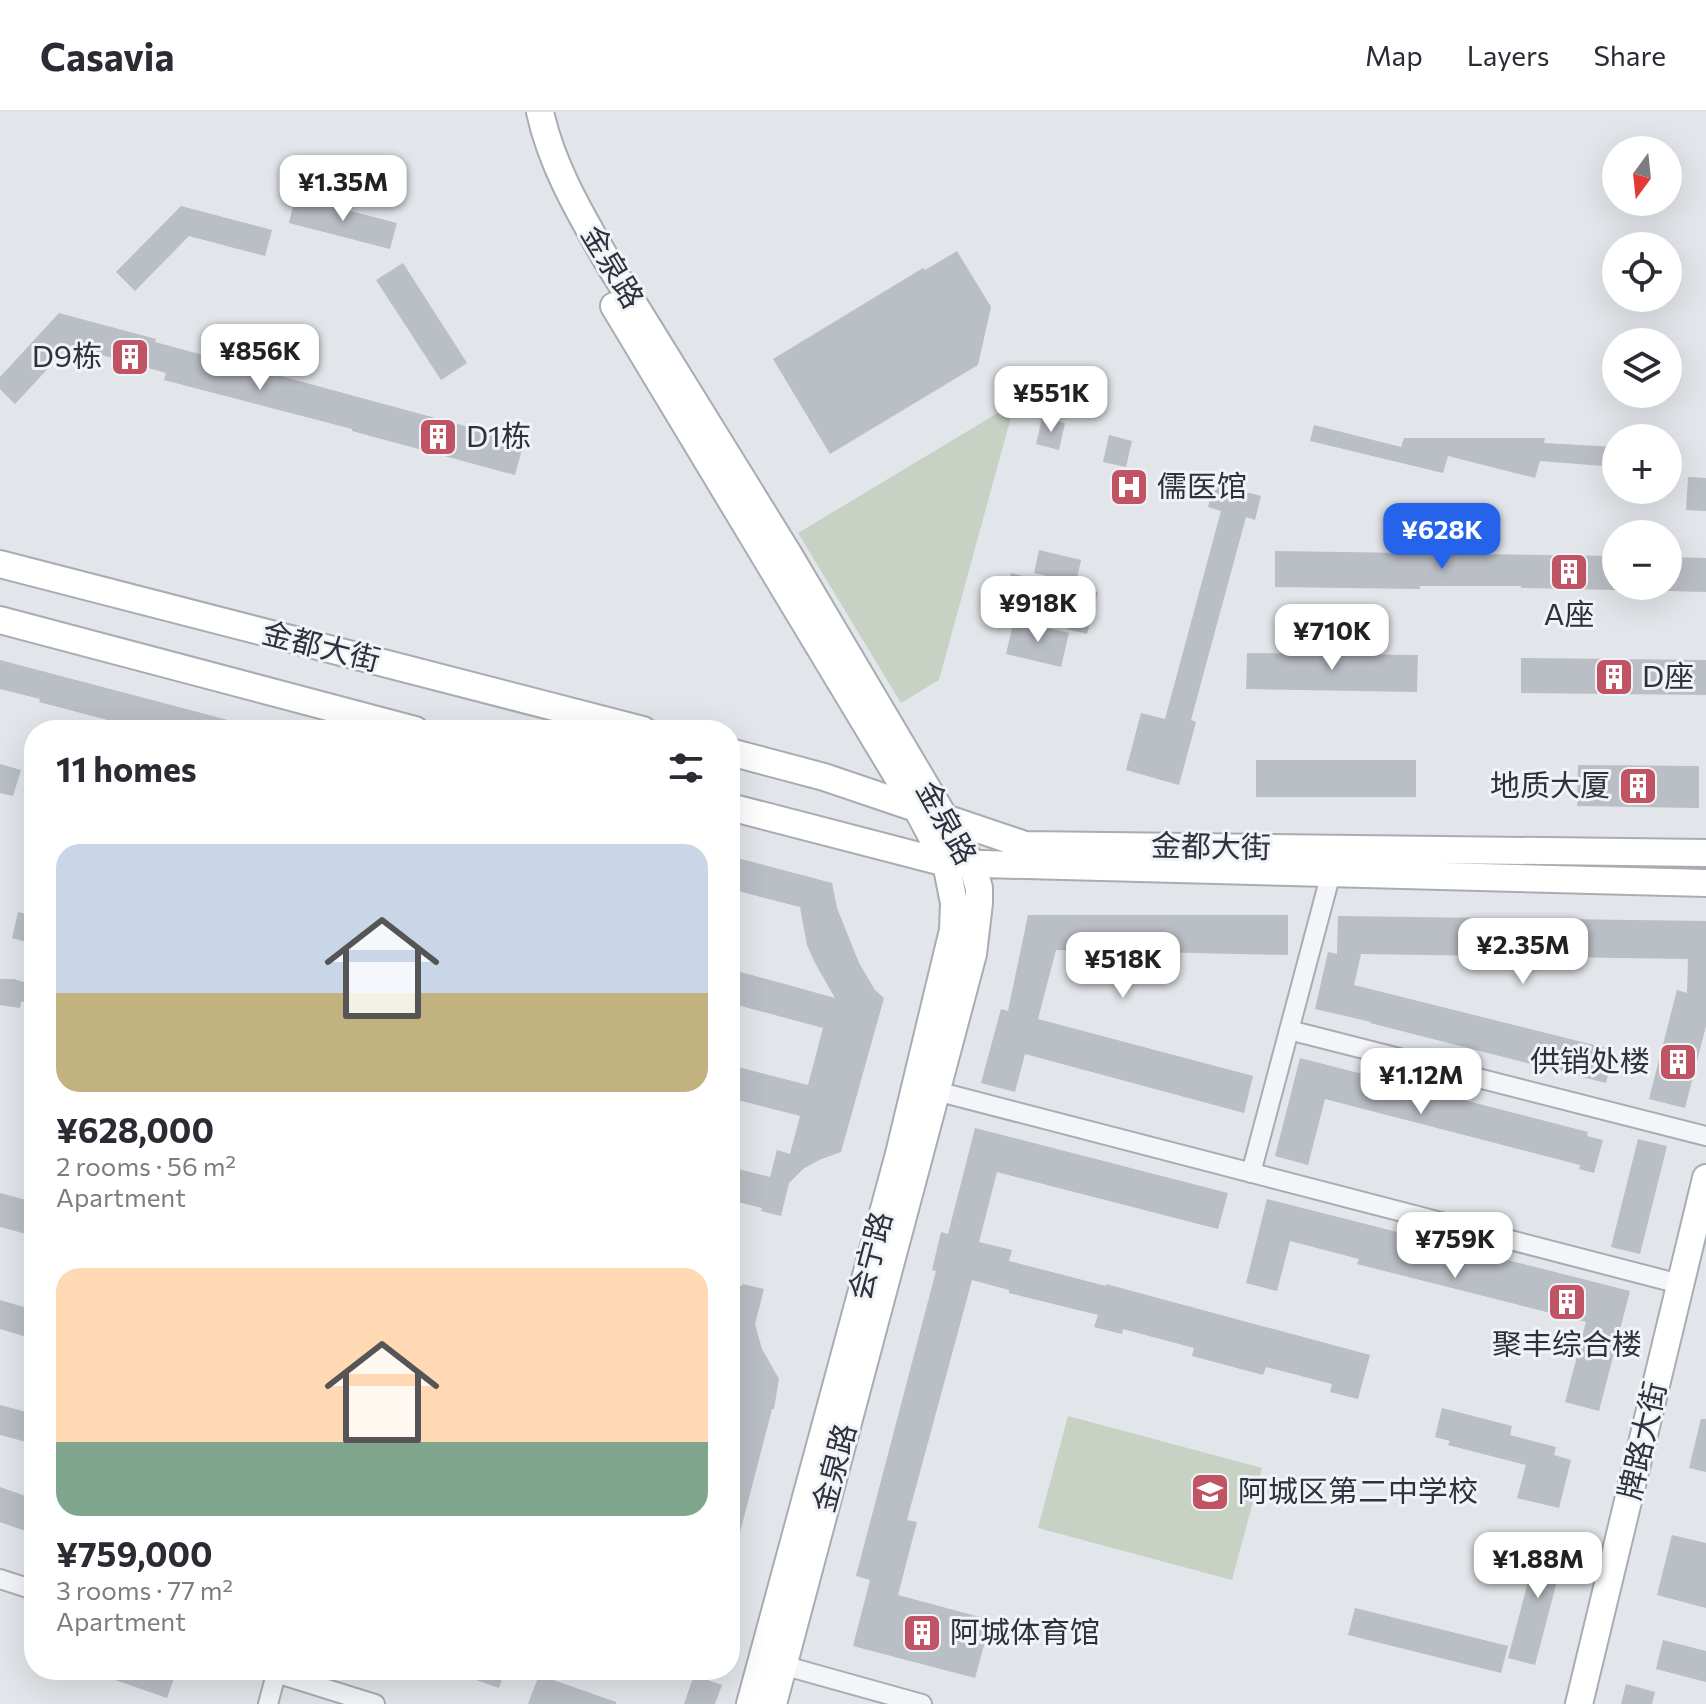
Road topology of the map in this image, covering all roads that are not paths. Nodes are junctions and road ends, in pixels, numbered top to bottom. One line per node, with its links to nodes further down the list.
1 (522, 112): 9 (main road, 金泉路)
2 (540, 112): 10 (main road, 金泉路)
3 (0, 564): 6 (main road, 金都大街)
4 (0, 620): 5 (main road, 金都大街)
5 (338, 720)
6 (604, 720)
7 (740, 755): 9 (main road, 金都大街)
8 (740, 809): 12 (main road, 金都大街)
9 (917, 809): 10 (main road, 金都大街); 12 (main road, 会宁路)
10 (945, 819): 11 (main road, 金都大街); 12 (main road, 金泉路)
11 (1706, 853)
12 (959, 863): 13 (main road, 金都大街); 16 (main road, 金泉路); 23 (main road, 会宁路)
13 (1331, 873): 14 (main road, 金都大街); 15 (street)
14 (1706, 883)
15 (1289, 1030): 17 (street); 18 (street)
16 (936, 1091): 18 (street); 23 (main road, 金泉路)
17 (1706, 1136)
18 (1251, 1173): 20 (street)
19 (1706, 1178): 20 (main road, 牌路大街)
20 (1680, 1284): 31 (main road, 牌路大街)
21 (0, 1579): 22 (street)
22 (24, 1587)
23 (772, 1663): 28 (main road, 会宁路); 29 (main road, 金泉路); 30 (street)
24 (270, 1680): 26 (street)
25 (297, 1680): 27 (street)
26 (268, 1704)
27 (375, 1704)
28 (750, 1704)
29 (773, 1704)
30 (922, 1704)
31 (1579, 1704)

